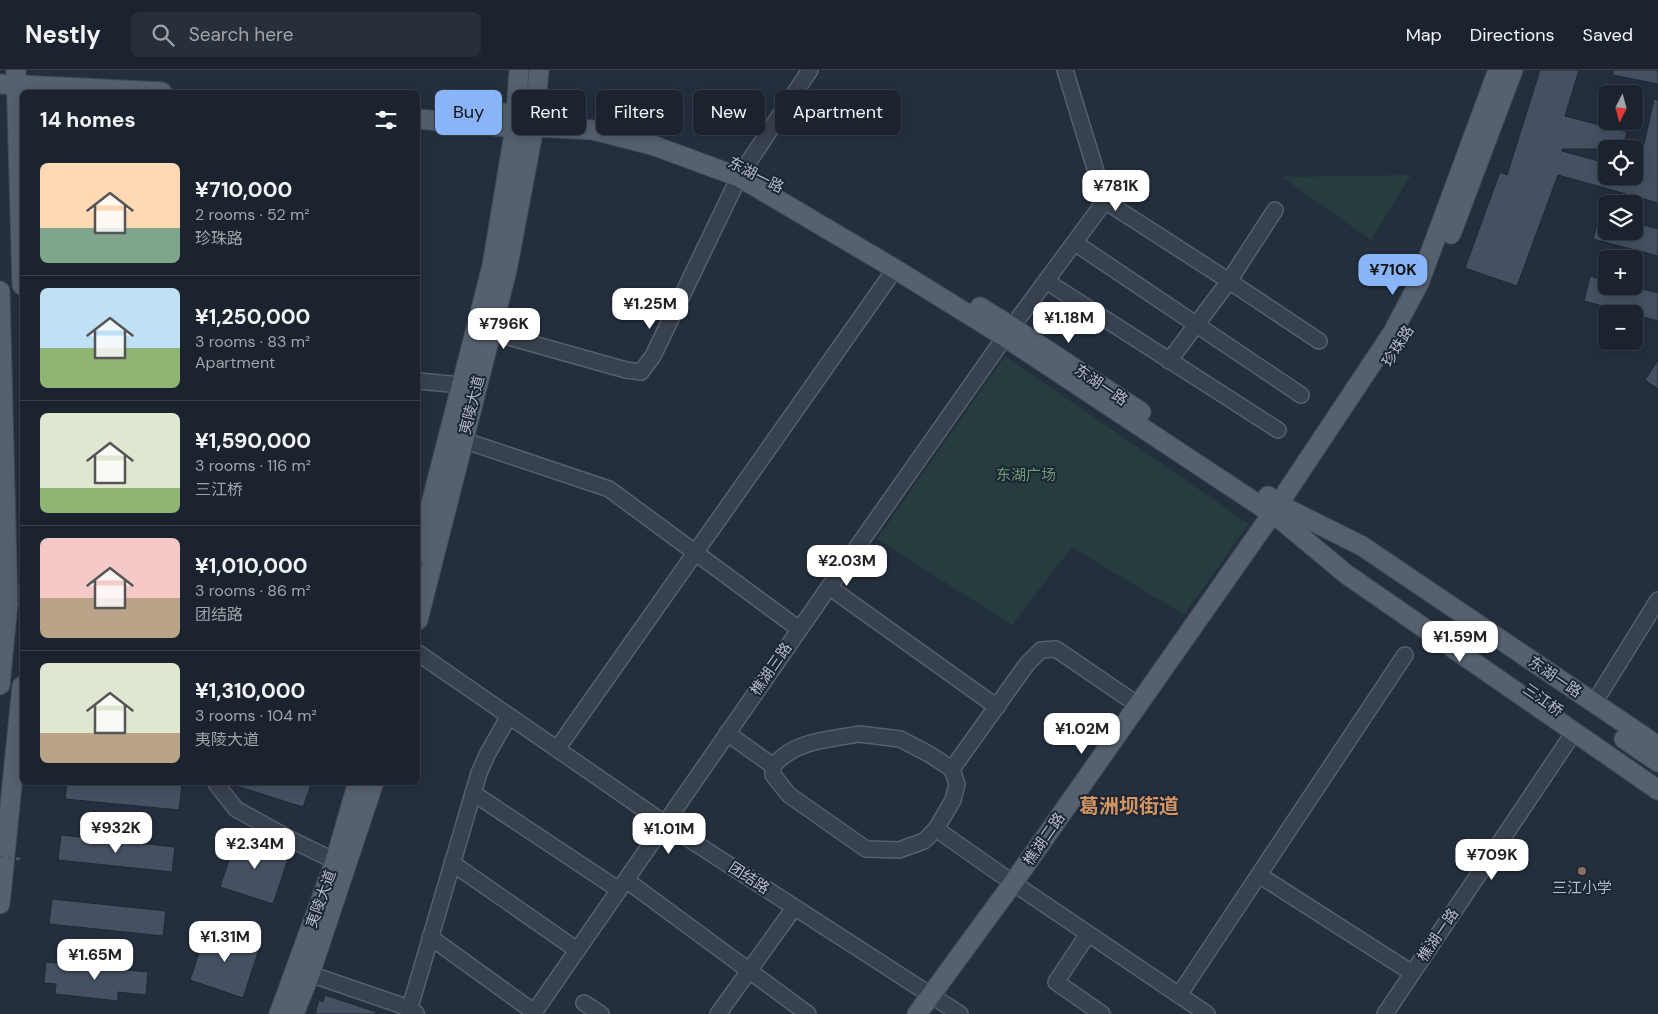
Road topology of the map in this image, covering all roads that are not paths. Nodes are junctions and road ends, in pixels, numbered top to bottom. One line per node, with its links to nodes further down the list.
1 (519, 70): 9 (main road, 夷陵大道)
2 (539, 70): 10 (main road, 夷陵大道)
3 (810, 70): 18 (street)
4 (1065, 70): 19 (street)
5 (1498, 70): 37 (main road, 珍珠路)
6 (1512, 70): 37 (main road, 珍珠路)
7 (12, 87): 8 (main road); 22 (main road)
8 (102, 90)
9 (517, 90)
10 (537, 90)
11 (420, 108): 13 (main road)
12 (420, 119): 14 (main road)
13 (512, 121)
14 (512, 121)
15 (586, 129): 18 (main road)
16 (513, 135): 33 (main road, 夷陵大道)
17 (532, 135): 28 (main road, 夷陵大道)
18 (742, 172): 23 (main road); 28 (street); 29 (main road, 东湖一路)
19 (1105, 201): 21 (street, 樵湖三路); 25 (street)
20 (1276, 210): 25 (street)
21 (1074, 243): 24 (street, 樵湖三路); 27 (street)
22 (20, 245)
23 (895, 269): 29 (main road); 39 (street)
24 (1046, 281): 29 (street, 樵湖三路); 31 (street)
25 (1229, 281): 27 (street); 30 (street)
26 (0, 291): 41 (main road)
27 (1196, 324): 31 (street); 34 (street)
28 (491, 332): 36 (main road, 夷陵大道)
29 (1008, 332): 37 (main road); 40 (street, 樵湖三路)
30 (1319, 341)
31 (1169, 361): 35 (street)
32 (420, 380): 33 (street)
33 (461, 385): 38 (main road, 夷陵大道)
34 (1301, 395)
35 (1278, 430)
36 (463, 440): 39 (street); 43 (main road, 夷陵大道)
37 (1280, 511): 49 (main road, 东湖一路); 50 (main road, 樵湖二路); 54 (main road); 58 (main road, 三江桥); 61 (main road, 三江桥); 73 (main road, 樵湖二路)
38 (420, 546)
39 (694, 553): 44 (street); 57 (street)
40 (829, 587): 44 (street, 樵湖三路); 52 (street)
41 (15, 600): 48 (main road)
42 (1658, 600): 49 (street)
43 (420, 612)
44 (799, 630): 55 (street, 樵湖三路)
45 (420, 654): 57 (street, 团结路)
46 (1404, 655): 71 (street)
47 (420, 664): 53 (street, 团结路)
48 (0, 685)
49 (1594, 703): 56 (main road, 东湖一路)
50 (1138, 705): 52 (street); 73 (main road, 樵湖二路)
51 (20, 706): 74 (main road)
52 (996, 707): 60 (street)
53 (505, 723): 66 (street); 67 (street, 团结路)
54 (1574, 732): 65 (main road); 80 (street, 樵湖一路)
55 (727, 733): 59 (street); 67 (street, 樵湖三路)
56 (1658, 746)
57 (557, 749): 67 (street, 团结路)
58 (1658, 762)
59 (773, 766): 60 (street); 68 (street)
60 (952, 770): 68 (street)
61 (1658, 779)
62 (217, 785): 69 (street)
63 (357, 785): 69 (main road, 夷陵大道)
64 (373, 785): 81 (main road, 夷陵大道)
65 (1658, 790)
66 (473, 793): 70 (street); 72 (street)
67 (662, 827): 72 (street, 樵湖三路); 75 (street, 团结路); 84 (street, 团结路)
68 (936, 829): 73 (street)
69 (335, 861): 87 (main road, 夷陵大道)
70 (452, 862): 77 (street); 78 (street)
71 (1259, 875): 80 (street); 82 (street)
72 (622, 885): 78 (street, 樵湖三路); 79 (street)
73 (1018, 886): 76 (street); 84 (main road, 樵湖二路)
74 (0, 904)
75 (789, 915): 79 (street); 84 (street, 团结路)
76 (1088, 934): 82 (street); 93 (street)
77 (430, 937): 85 (street); 86 (street)
78 (577, 950): 86 (street, 樵湖三路)
79 (749, 970): 90 (street); 91 (street)
80 (1412, 973): 95 (street, 樵湖一路)
81 (310, 974): 85 (street); 88 (main road, 夷陵大道)
82 (1179, 995): 94 (street)
83 (584, 1002): 89 (street)
84 (932, 1007): 92 (street, 团结路)
85 (412, 1012)
86 (534, 1013)
87 (279, 1014)
88 (294, 1014)
89 (601, 1014)
90 (718, 1014)
91 (808, 1014)
92 (960, 1014)
93 (1102, 1014)
94 (1206, 1014)
95 (1385, 1014)

